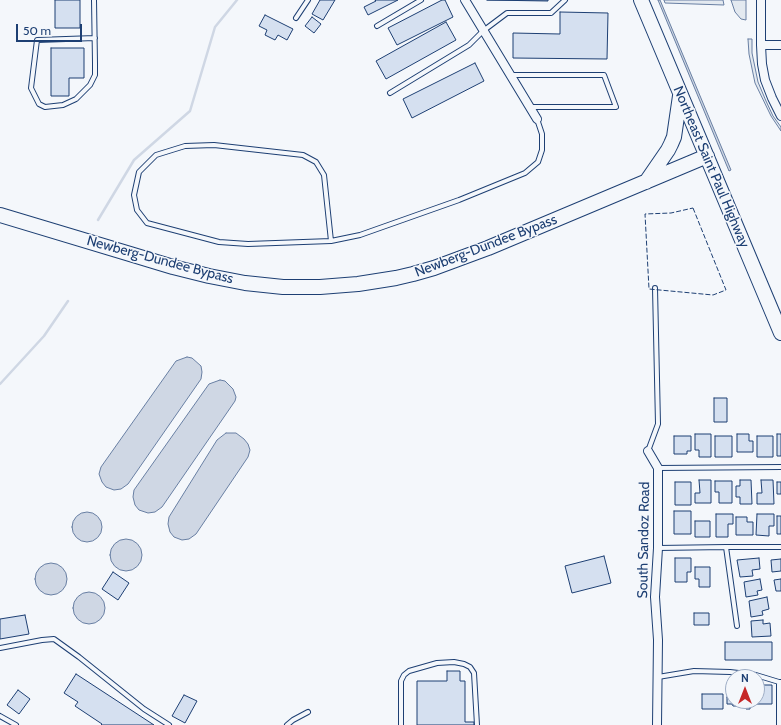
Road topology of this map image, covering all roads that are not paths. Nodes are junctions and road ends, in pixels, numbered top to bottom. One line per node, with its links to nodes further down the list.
1 (94, 0): 11 (lane)
2 (308, 0): 8 (lane)
3 (421, 0): 9 (lane)
4 (465, 0): 10 (street)
5 (565, 0): 10 (lane)
6 (641, 0): 16 (highway, Northeast Saint Paul Highway)
7 (762, 0): 12 (street)
8 (296, 18)
9 (377, 26)
10 (483, 30): 14 (street); 15 (lane)
11 (94, 38): 11 (lane)
12 (760, 45): 13 (street); 18 (street)
13 (781, 45)
14 (510, 76): 17 (street); 17 (lane)
15 (390, 93)
16 (680, 95): 20 (highway, Northeast Saint Paul Highway); 21 (highway)
17 (530, 108): 19 (street)
18 (781, 116)
19 (537, 119): 23 (lane)
20 (707, 156): 21 (highway, Newberg-Dundee Bypass); 25 (highway, Northeast Saint Paul Highway)
21 (646, 182): 22 (highway, Newberg-Dundee Bypass)
22 (0, 215)
23 (331, 241): 23 (lane)
24 (655, 288): 26 (lane, South Sandoz Road)
25 (781, 333)
26 (648, 451): 28 (street, South Sandoz Road)
27 (781, 467): 28 (lane)
28 (658, 468): 31 (street, South Sandoz Road)
29 (781, 546): 30 (lane)
30 (726, 547): 31 (lane); 32 (lane)
31 (658, 548): 34 (street, South Sandoz Road)
32 (737, 626)
33 (0, 648): 41 (lane)
34 (657, 677): 35 (lane); 45 (street, South Sandoz Road)
35 (780, 682): 36 (lane)
36 (780, 703): 46 (lane)
37 (308, 712): 42 (lane)
38 (0, 716): 39 (lane)
39 (9, 723): 40 (lane)
40 (16, 725)
41 (168, 725)
42 (286, 725)
43 (401, 725): 44 (lane)
44 (477, 725)
45 (657, 725)
46 (779, 725)

